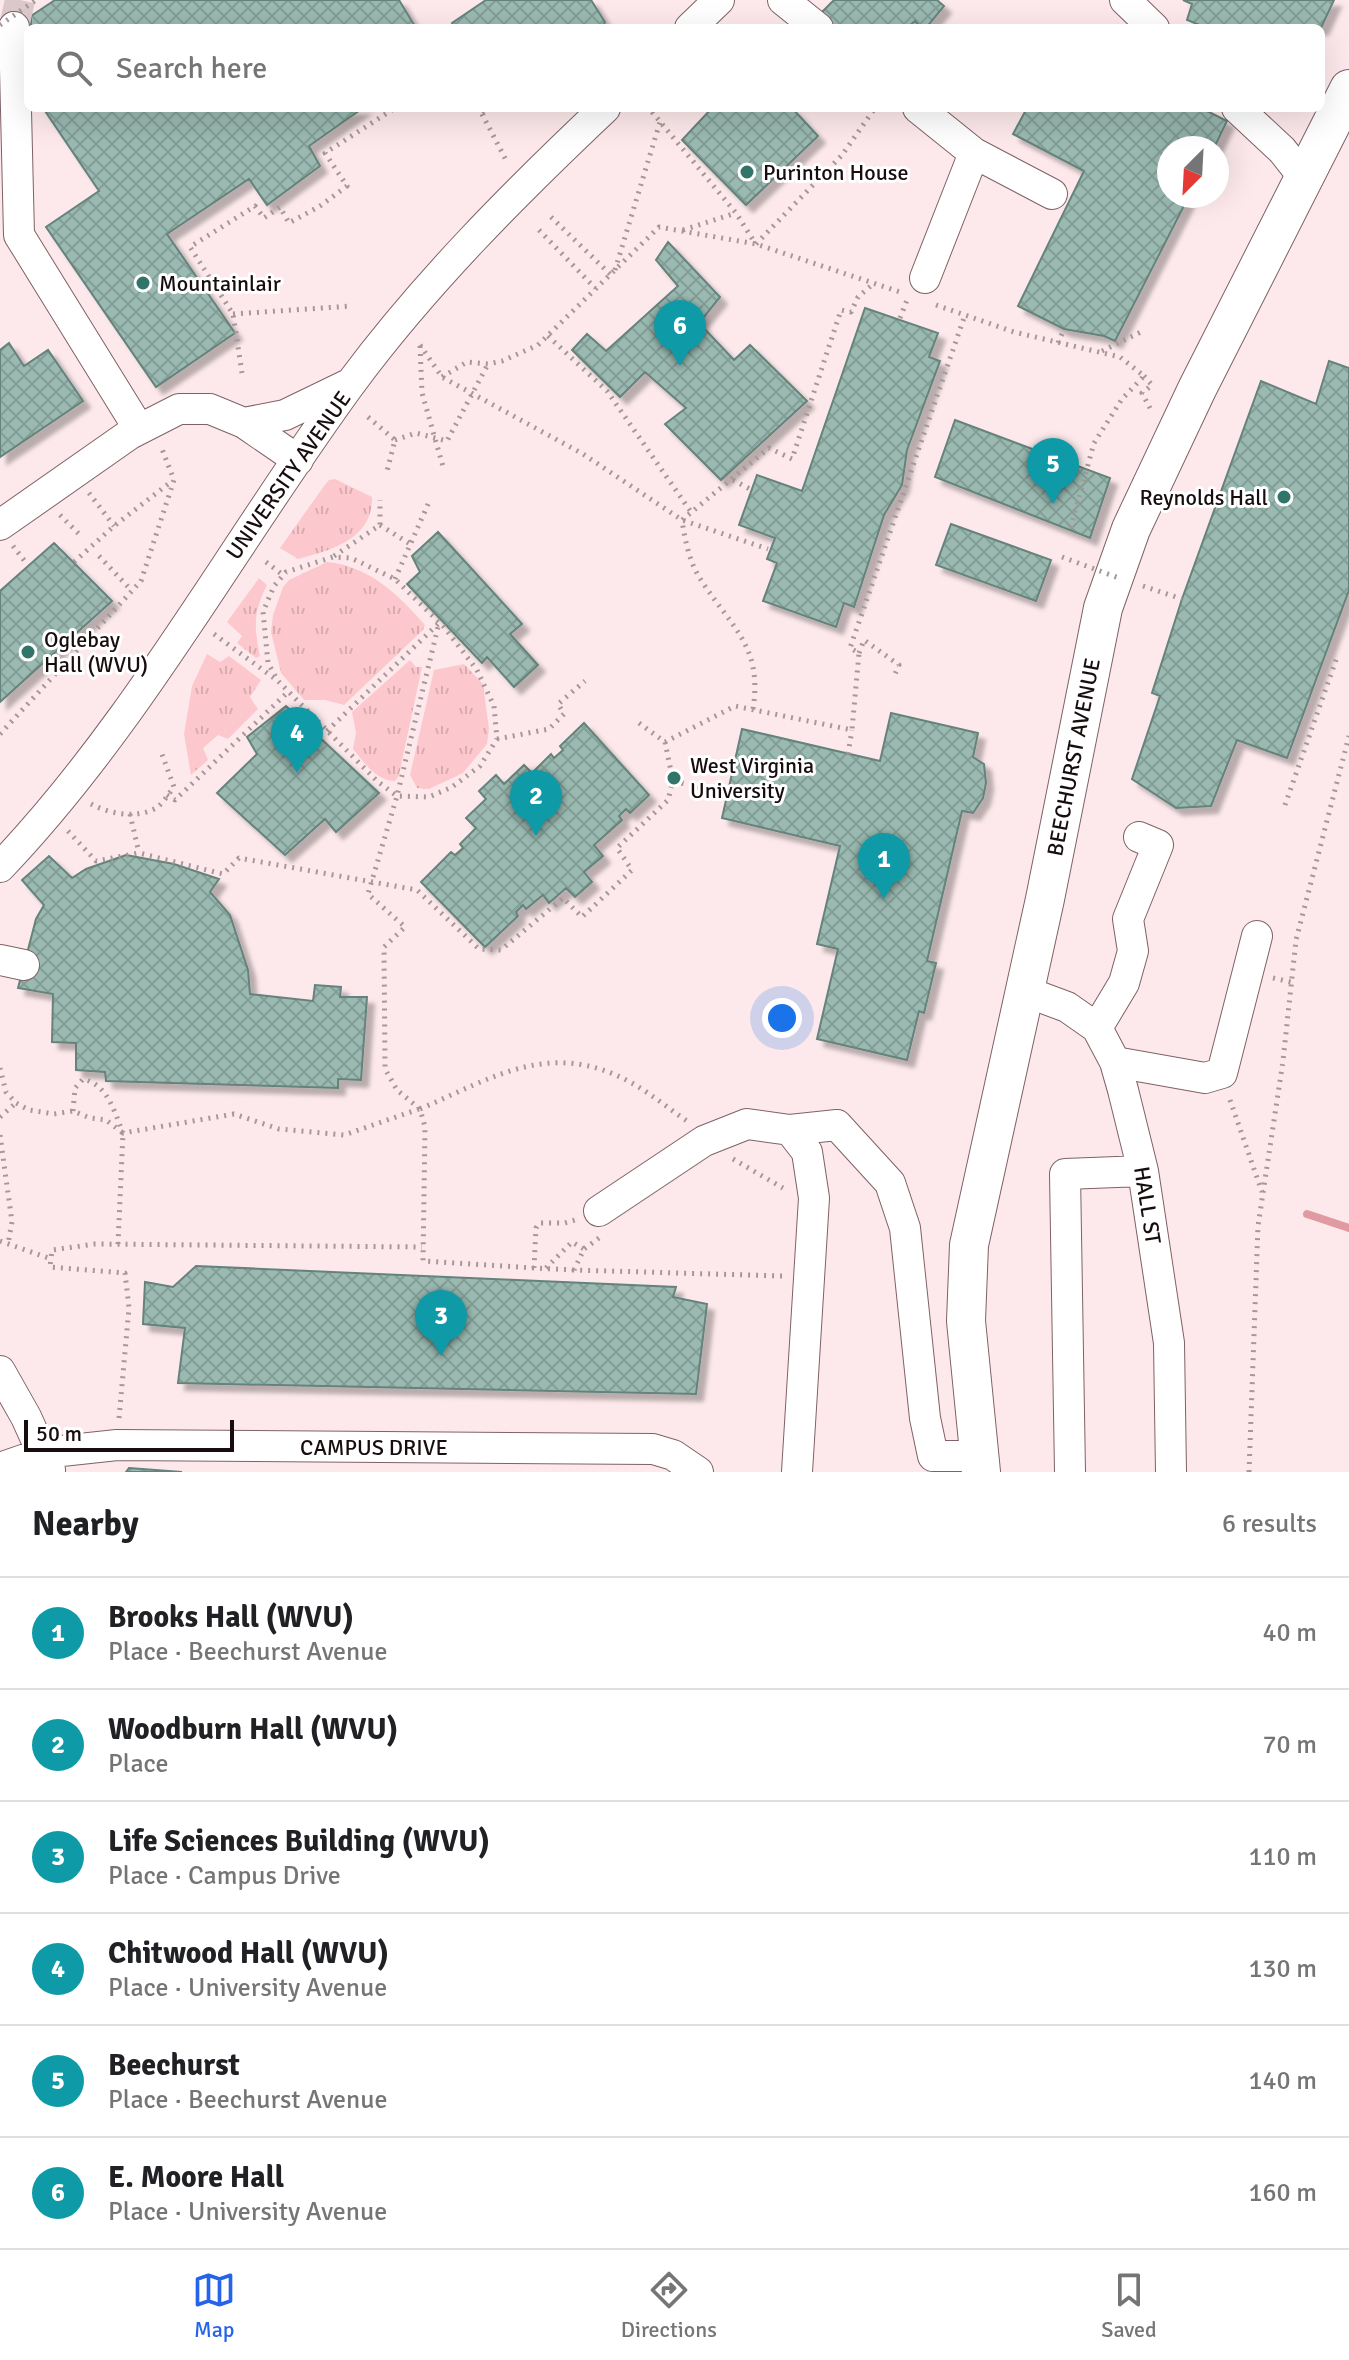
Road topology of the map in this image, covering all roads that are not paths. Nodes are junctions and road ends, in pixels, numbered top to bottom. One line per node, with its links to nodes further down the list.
1 (783, 0): 3 (street)
2 (1125, 0): 4 (street)
3 (813, 24)
4 (1150, 24)
5 (7, 26): 16 (street)
6 (1349, 89): 11 (main road, BEECHURST AVENUE)
7 (601, 112): 14 (street, UNIVERSITY AVENUE)
8 (923, 112): 10 (street)
9 (1241, 112): 11 (street)
10 (974, 153): 12 (street); 13 (street)
11 (1305, 179): 22 (main road, BEECHURST AVENUE)
12 (1052, 194)
13 (919, 293)
14 (352, 382): 15 (street); 17 (street, UNIVERSITY AVENUE)
15 (244, 423): 16 (street); 17 (street)
16 (149, 436): 18 (street)
17 (298, 460): 20 (street, UNIVERSITY AVENUE)
18 (2, 527)
19 (1139, 837): 23 (street)
20 (0, 867)
21 (1257, 936): 24 (street)
22 (1024, 991): 23 (street, HALL ST); 32 (main road, BEECHURST AVENUE)
23 (1097, 1028): 24 (street, HALL ST)
24 (1115, 1062): 26 (street, HALL ST)
25 (790, 1130): 27 (street); 32 (street); 35 (street)
26 (1143, 1171): 36 (street); 37 (street, HALL ST)
27 (604, 1221)
28 (0, 1371): 30 (street)
29 (405, 1460): 30 (street, CAMPUS DRIVE); 31 (street, CAMPUS DRIVE)
30 (47, 1462): 33 (street, CAMPUS DRIVE)
31 (673, 1463): 34 (street, CAMPUS DRIVE)
32 (980, 1464)
33 (0, 1468)
34 (698, 1472)
35 (797, 1472)
36 (1070, 1472)
37 (1171, 1472)

